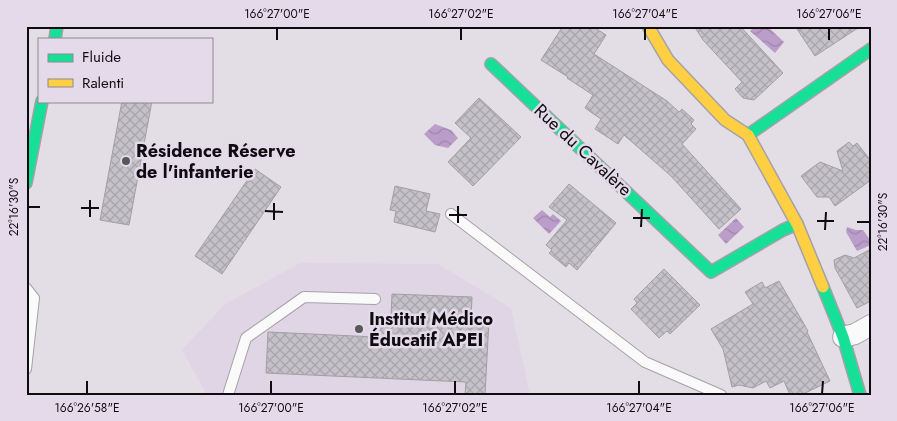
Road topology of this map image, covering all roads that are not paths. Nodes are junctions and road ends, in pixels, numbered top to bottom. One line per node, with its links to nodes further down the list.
1 (648, 26): 5 (street)
2 (871, 49): 5 (street)
3 (491, 64): 8 (street, Rue du Cavalère)
4 (42, 102): 6 (street)
5 (748, 136): 8 (street)
6 (26, 183)
7 (451, 214): 15 (lane)
8 (797, 224): 12 (street)
9 (26, 288): 13 (lane)
10 (375, 299): 14 (lane)
11 (871, 325): 12 (street)
12 (843, 337): 16 (street)
13 (26, 369)
14 (228, 395)
15 (721, 395)
16 (860, 395)

